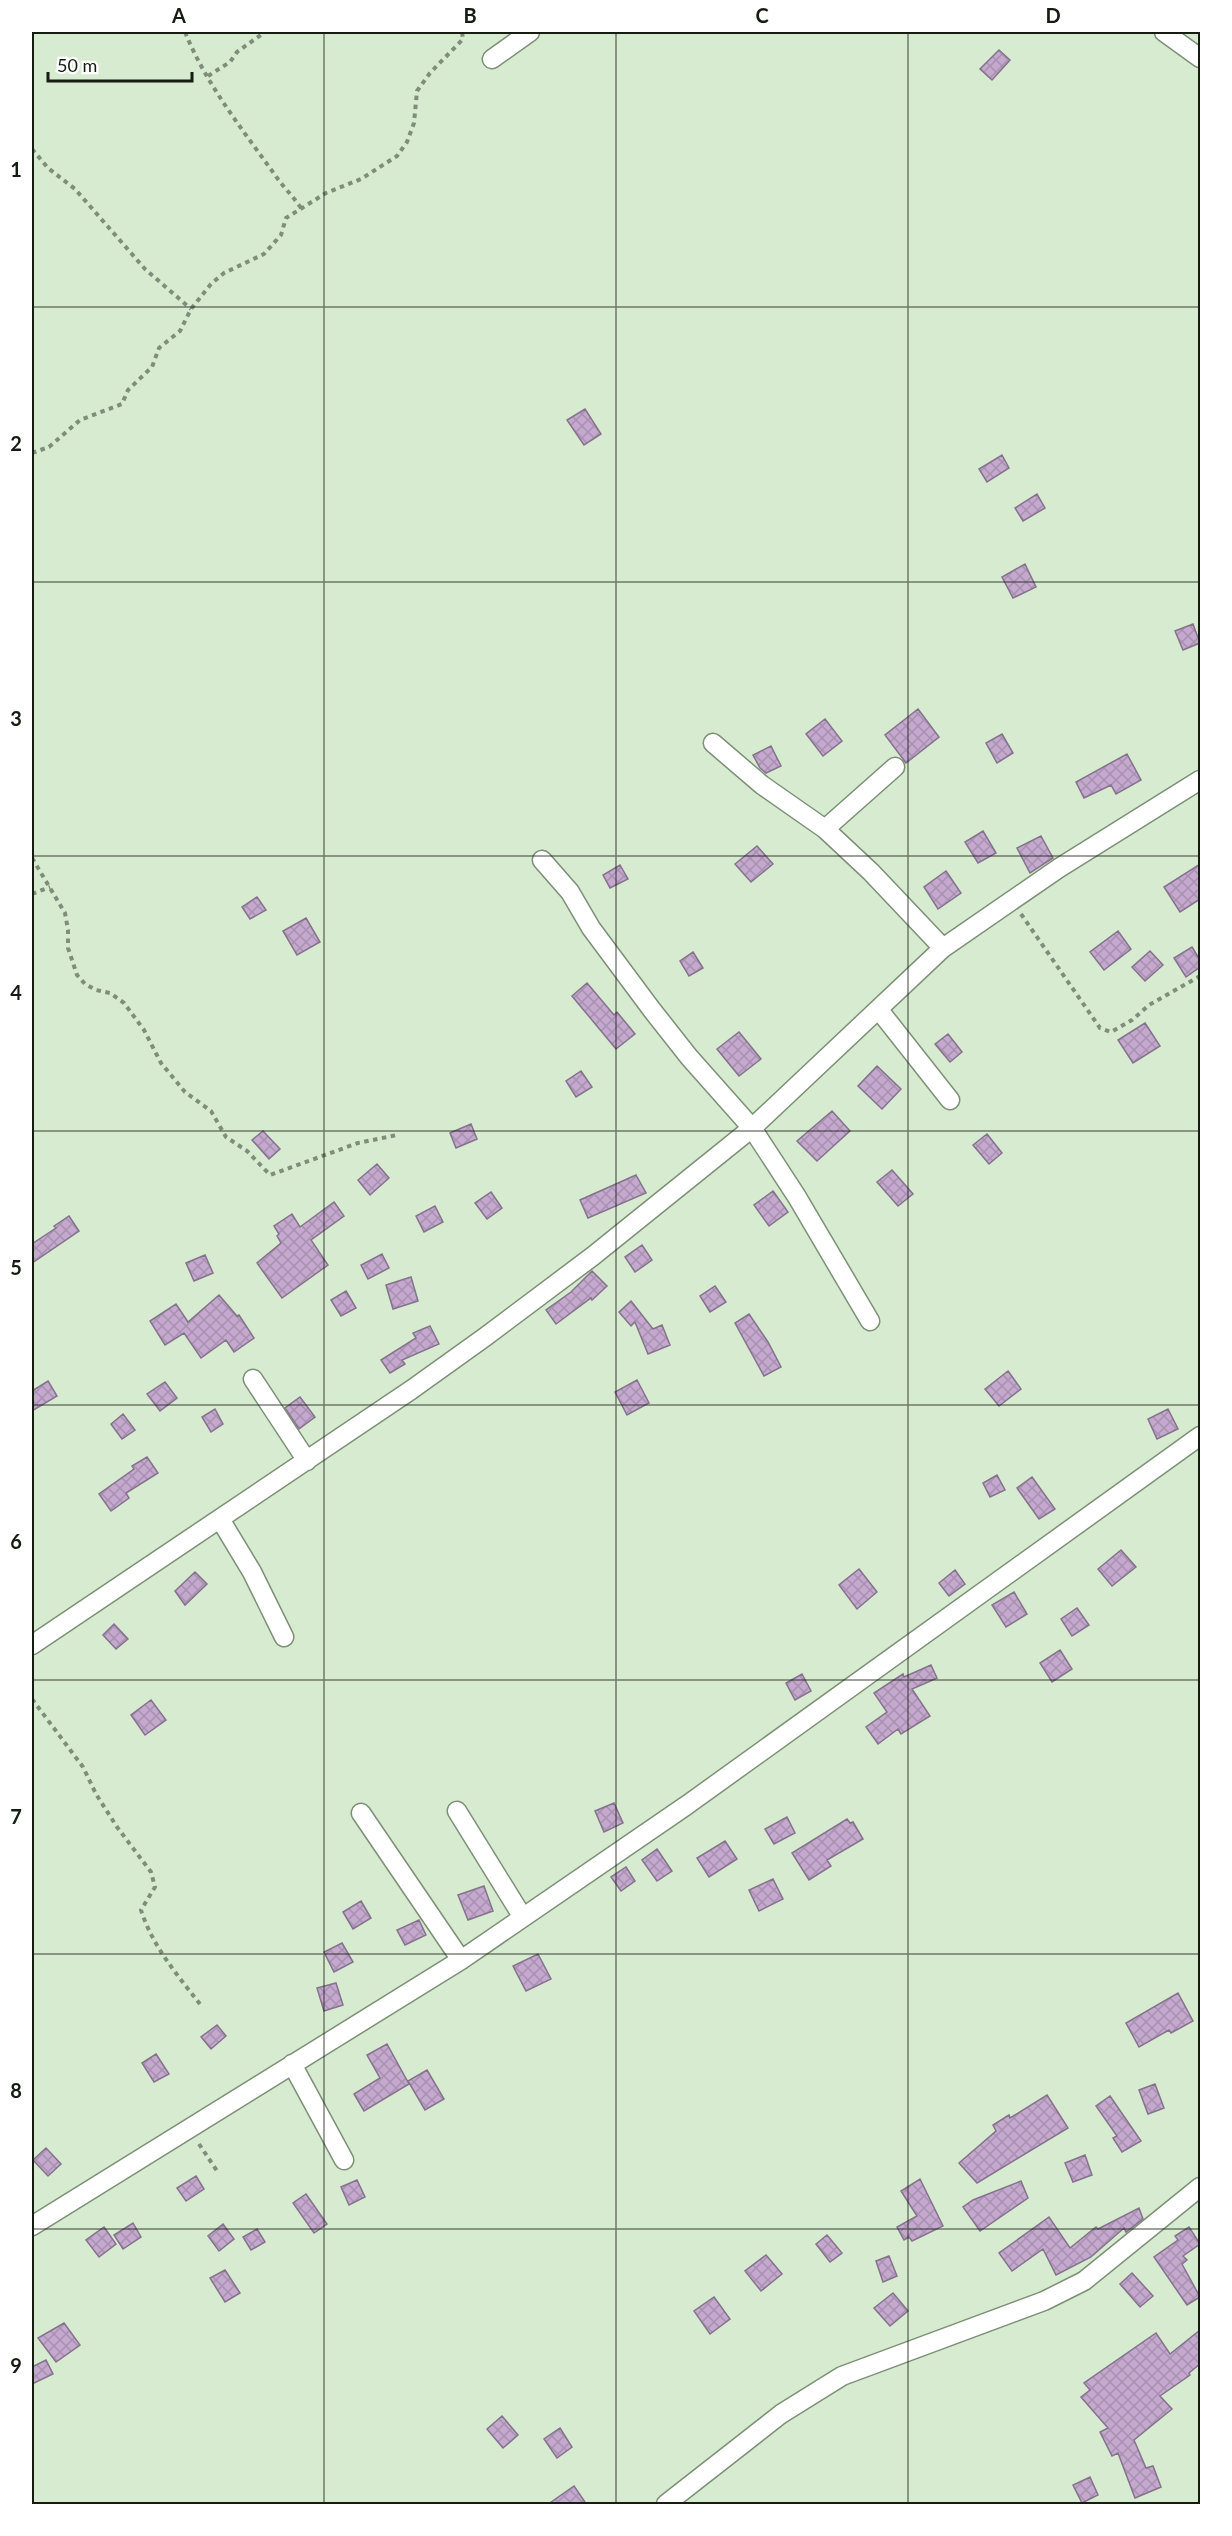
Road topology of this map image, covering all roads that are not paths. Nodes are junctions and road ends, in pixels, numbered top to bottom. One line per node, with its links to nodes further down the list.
1 (530, 32): 4 (street)
2 (1164, 32): 3 (street)
3 (1200, 58)
4 (492, 59)
5 (713, 743): 8 (street)
6 (895, 767): 8 (street)
7 (1200, 780): 10 (street)
8 (825, 829): 10 (street)
9 (542, 860): 13 (street)
10 (943, 948): 11 (street)
11 (879, 1010): 12 (street); 13 (street)
12 (950, 1100)
13 (752, 1128): 14 (street); 17 (street)
14 (870, 1321)
15 (253, 1379): 17 (street)
16 (1200, 1436): 23 (street)
17 (307, 1461): 18 (street)
18 (220, 1519): 19 (street); 20 (street)
19 (284, 1636)
20 (32, 1645)
21 (457, 1811): 23 (street)
22 (361, 1813): 24 (street)
23 (522, 1916): 24 (street)
24 (461, 1959): 25 (street)
25 (292, 2064): 26 (street); 28 (street)
26 (344, 2160)
27 (1200, 2187): 29 (street)
28 (32, 2226)
29 (666, 2505)

